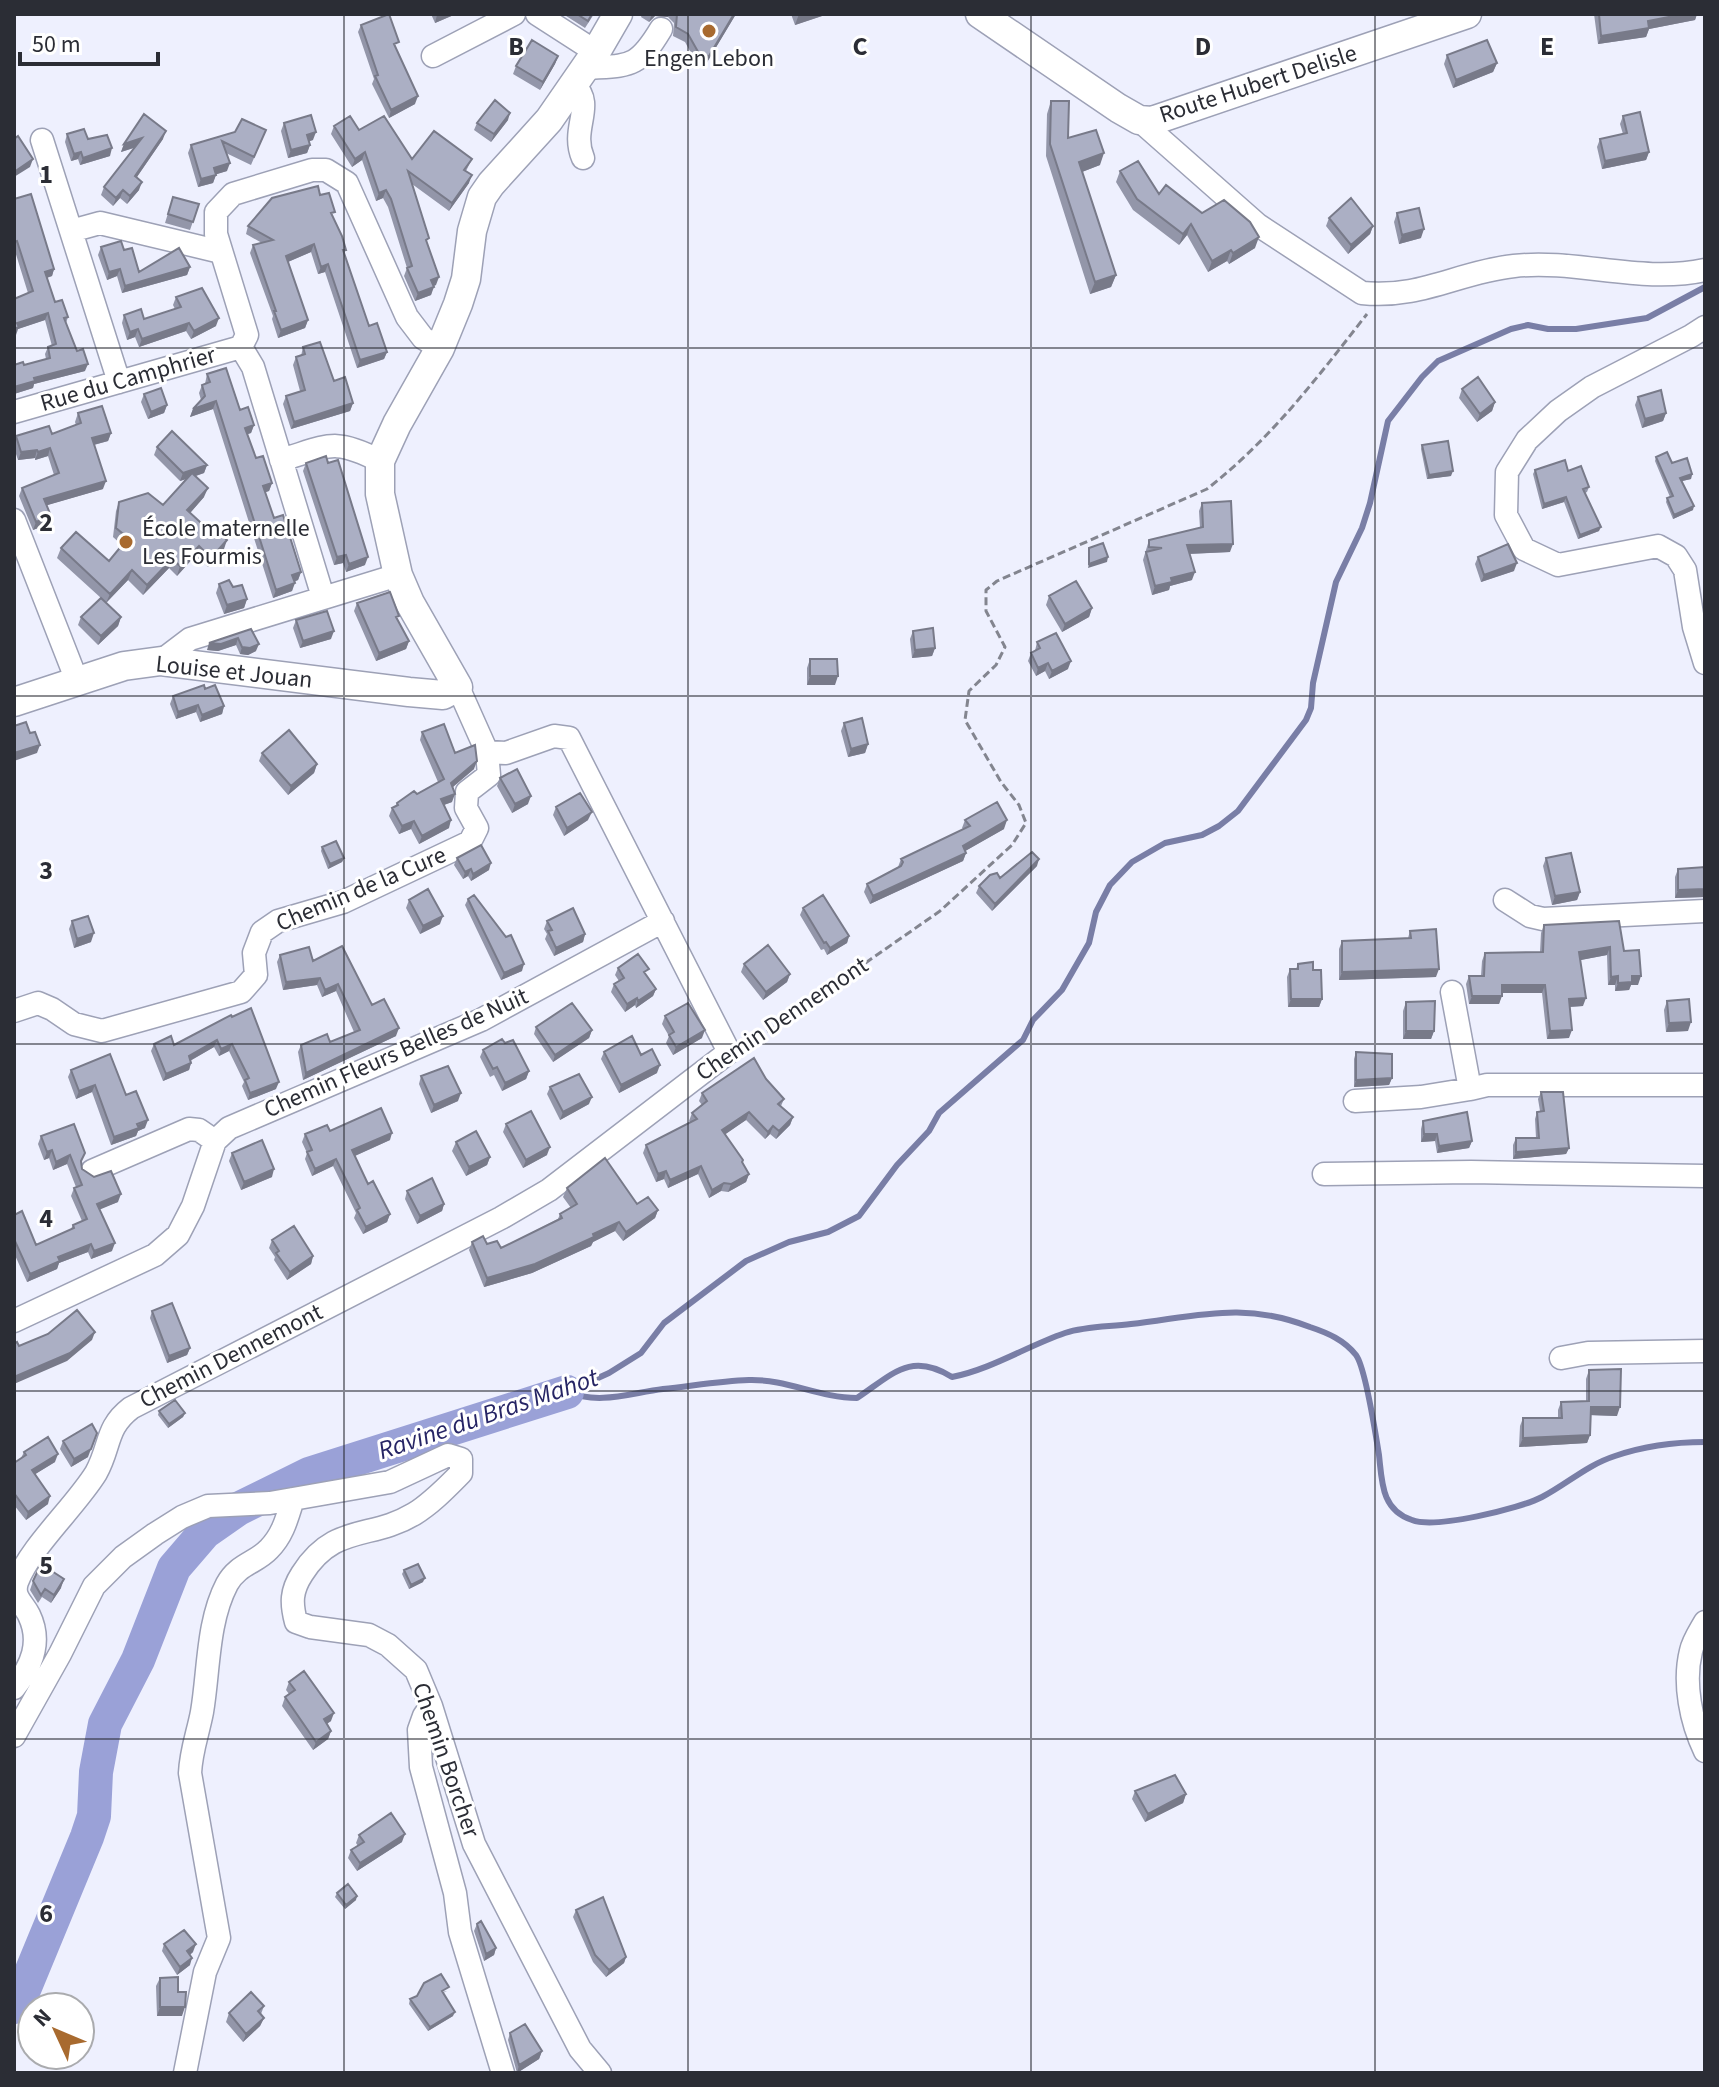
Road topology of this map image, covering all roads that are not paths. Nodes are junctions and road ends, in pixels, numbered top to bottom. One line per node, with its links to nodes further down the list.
1 (514, 14): 7 (street)
2 (537, 14): 8 (street)
3 (618, 14): 8 (main road)
4 (980, 14): 9 (main road, Route Hubert Delisle)
5 (1467, 14): 9 (main road, Route Hubert Delisle)
6 (661, 29): 8 (street)
7 (433, 56)
8 (585, 68): 11 (street); 17 (main road)
9 (1139, 120): 14 (street)
10 (42, 140): 12 (street)
11 (583, 158)
12 (71, 231): 13 (street); 18 (street)
13 (221, 252): 16 (street, Rue du Camphrier); 17 (street, Rue du Camphrier)
14 (1705, 270)
15 (1705, 327): 26 (street)
16 (241, 347): 18 (street, Rue du Camphrier); 20 (street)
17 (440, 348): 21 (main road)
18 (119, 382): 19 (street, Rue du Camphrier)
19 (14, 412)
20 (281, 460): 21 (street); 24 (street)
21 (380, 461): 23 (main road)
22 (14, 520): 27 (street)
23 (398, 575): 24 (street); 28 (main road)
24 (323, 597): 25 (street)
25 (161, 661): 27 (main road, Louise et Jouan); 28 (main road, Louise et Jouan)
26 (1705, 663)
27 (77, 681): 29 (main road, Louise et Jouan)
28 (458, 687): 30 (street)
29 (14, 702)
30 (487, 752): 33 (street); 35 (street, Chemin de la Cure)
31 (1505, 900): 32 (street)
32 (1705, 911)
33 (663, 921): 39 (street, Chemin Fleurs Belles de Nuit); 48 (street, Chemin Dennemont)
34 (1452, 992): 37 (street)
35 (14, 1011)
36 (1705, 1085): 37 (street)
37 (1470, 1089): 38 (street)
38 (1355, 1101)
39 (215, 1141): 40 (street); 43 (street)
40 (92, 1171)
41 (1324, 1174): 42 (street)
42 (1705, 1176)
43 (14, 1321)
44 (1705, 1351): 45 (street)
45 (1561, 1358)
46 (293, 1499): 49 (street, Chemin Borcher); 50 (street, Chemin Borcher); 52 (street)
47 (1705, 1622): 51 (street)
48 (14, 1688)
49 (431, 1706): 53 (street); 54 (street, Chemin Borcher)
50 (14, 1736)
51 (1705, 1751)
52 (185, 2073)
53 (503, 2073)
54 (600, 2073)

